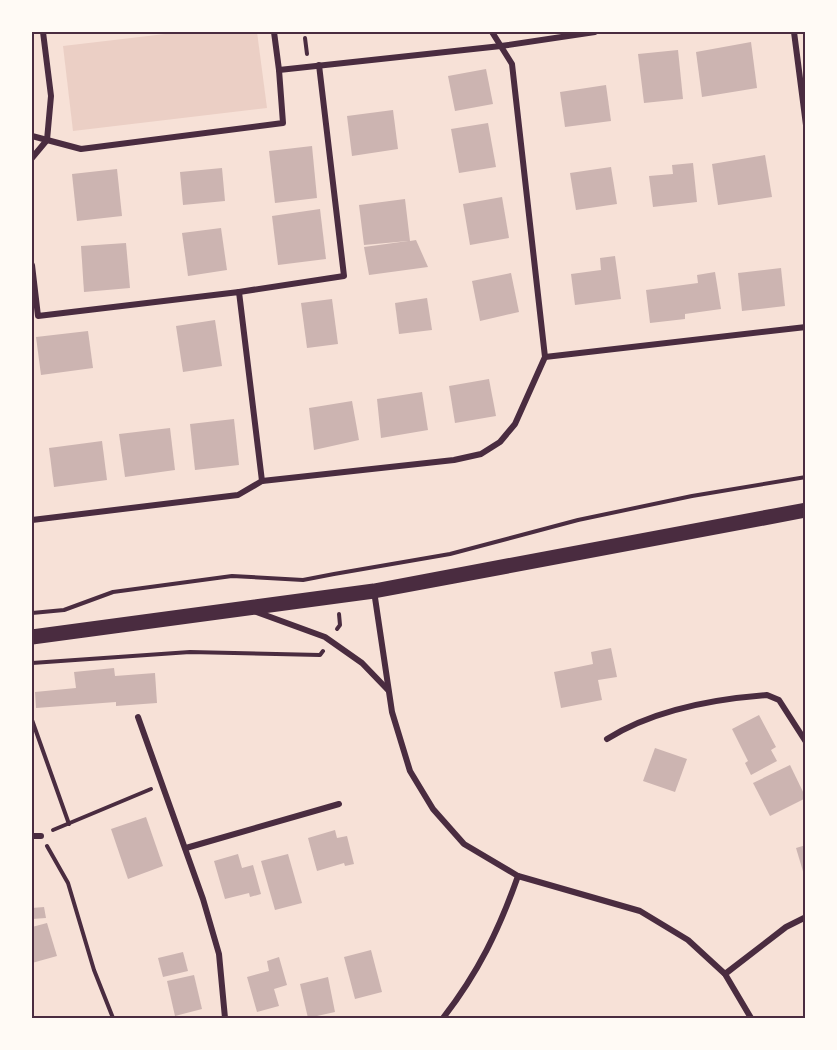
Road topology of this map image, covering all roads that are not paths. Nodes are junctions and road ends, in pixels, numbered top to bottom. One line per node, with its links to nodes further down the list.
1 (43, 32): 11 (street)
2 (274, 32): 8 (street)
3 (492, 32): 6 (street)
4 (595, 32): 6 (street)
5 (794, 32): 9 (street)
6 (501, 46): 7 (street); 16 (street)
7 (319, 65): 8 (street); 14 (street)
8 (279, 70): 11 (street)
9 (806, 125)
10 (32, 136): 11 (street)
11 (47, 140): 12 (street)
12 (32, 158)
13 (32, 265): 14 (street)
14 (238, 292): 17 (street)
15 (806, 327): 16 (street)
16 (545, 357): 17 (street)
17 (262, 481): 19 (street)
18 (806, 510): 20 (main road)
19 (32, 520)
20 (374, 591): 21 (main road); 23 (street)
21 (249, 609): 22 (main road); 23 (street)
22 (32, 638)
23 (389, 690): 31 (street)
24 (138, 717): 30 (street)
25 (607, 739): 26 (street)
26 (806, 742)
27 (339, 804): 30 (street)
28 (32, 836): 29 (street)
29 (41, 836)
30 (186, 848): 34 (street)
31 (518, 876): 33 (street); 35 (street)
32 (806, 917): 33 (street)
33 (724, 974): 36 (street)
34 (225, 1018)
35 (443, 1018)
36 (751, 1018)

